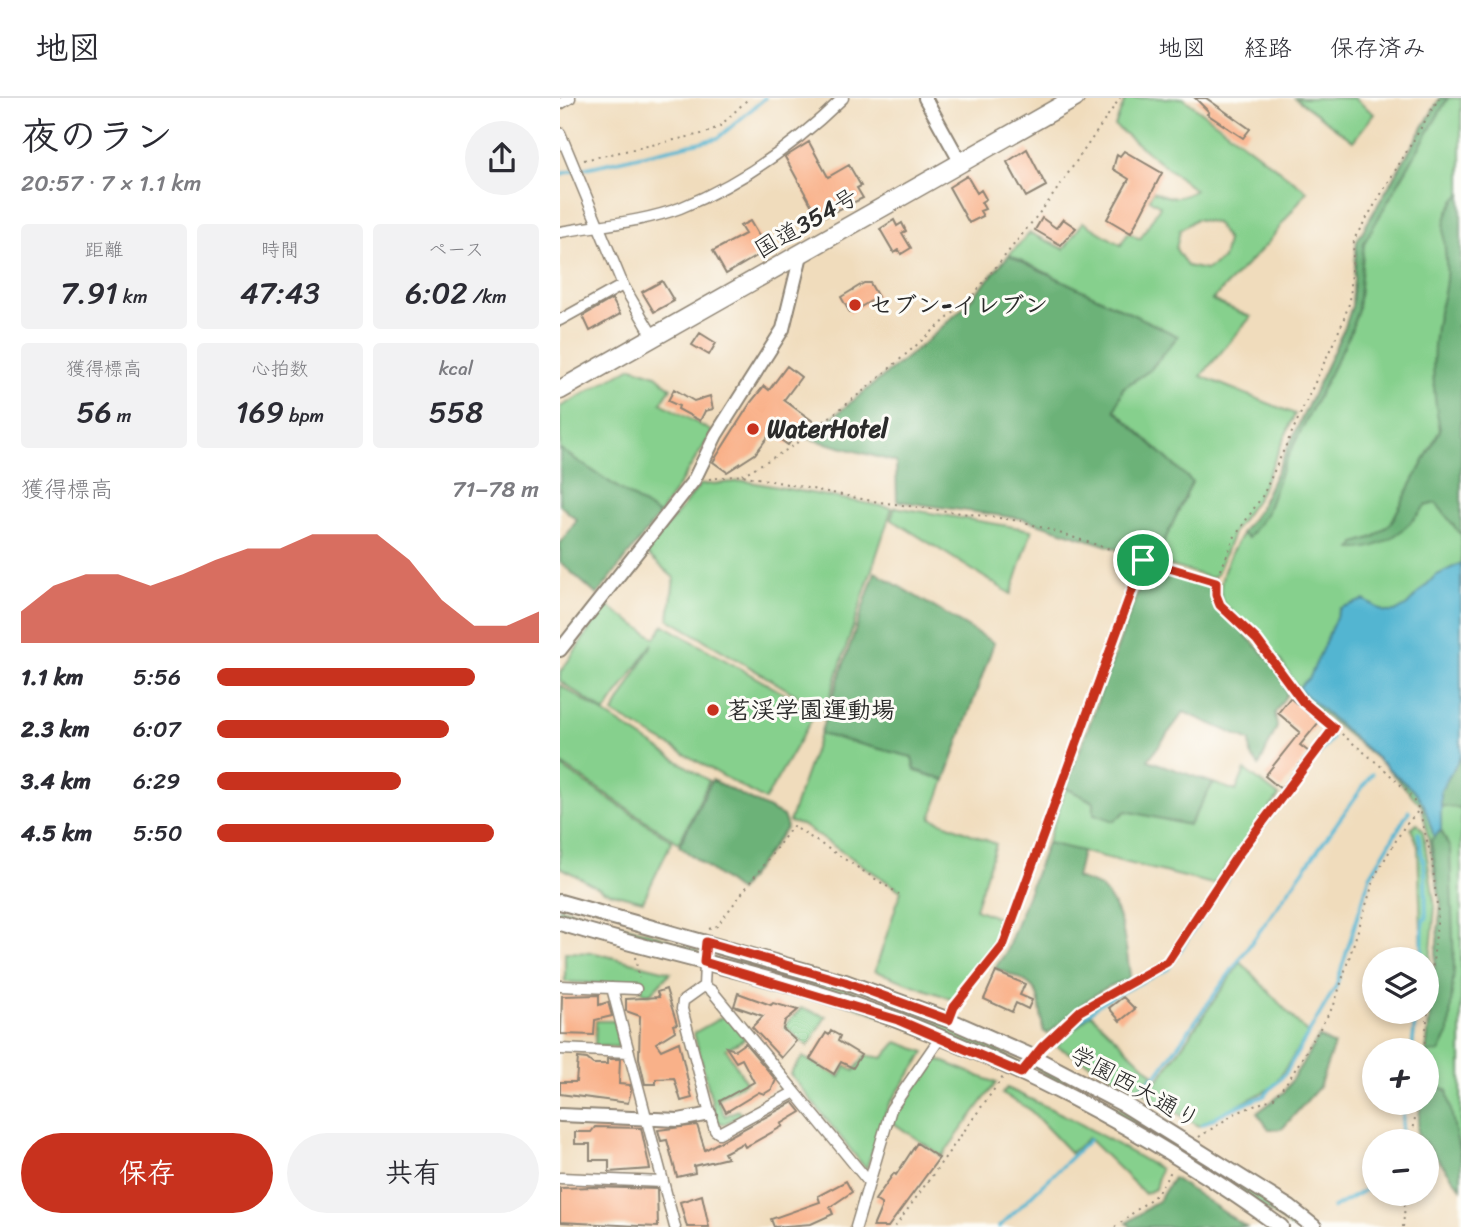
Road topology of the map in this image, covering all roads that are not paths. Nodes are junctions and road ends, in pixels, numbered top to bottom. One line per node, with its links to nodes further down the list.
1 (570, 98): 5 (street)
2 (843, 98): 8 (street)
3 (925, 98): 7 (street)
4 (1075, 98): 7 (highway, 国道354号)
5 (560, 104)
6 (560, 133): 8 (street)
7 (961, 163): 10 (highway, 国道354号)
8 (598, 225): 9 (street); 11 (street)
9 (560, 232)
10 (801, 255): 13 (highway, 国道354号); 15 (street)
11 (623, 285): 12 (street); 13 (street)
12 (560, 320)
13 (654, 338): 14 (highway, 国道354号)
14 (560, 390)
15 (560, 650)
16 (560, 902): 18 (main road, 学園西大通り)
17 (560, 923): 19 (main road, 学園西大通り)
18 (708, 936): 19 (street); 37 (main road, 学園西大通り)
19 (704, 962): 21 (street); 24 (main road, 学園西大通り)
20 (560, 986): 22 (street)
21 (704, 986): 27 (street); 28 (street)
22 (612, 988): 23 (street); 26 (street)
23 (636, 989)
24 (940, 1038): 32 (street); 36 (main road, 学園西大通り)
25 (560, 1049): 26 (street)
26 (629, 1052): 30 (street)
27 (795, 1092): 28 (street); 32 (street)
28 (710, 1114): 30 (street)
29 (560, 1115): 30 (street)
30 (646, 1119): 33 (street)
31 (560, 1178): 33 (street)
32 (868, 1181): 35 (street)
33 (663, 1182): 34 (street)
34 (675, 1227)
35 (856, 1227)
36 (1281, 1227)
37 (1314, 1227)

